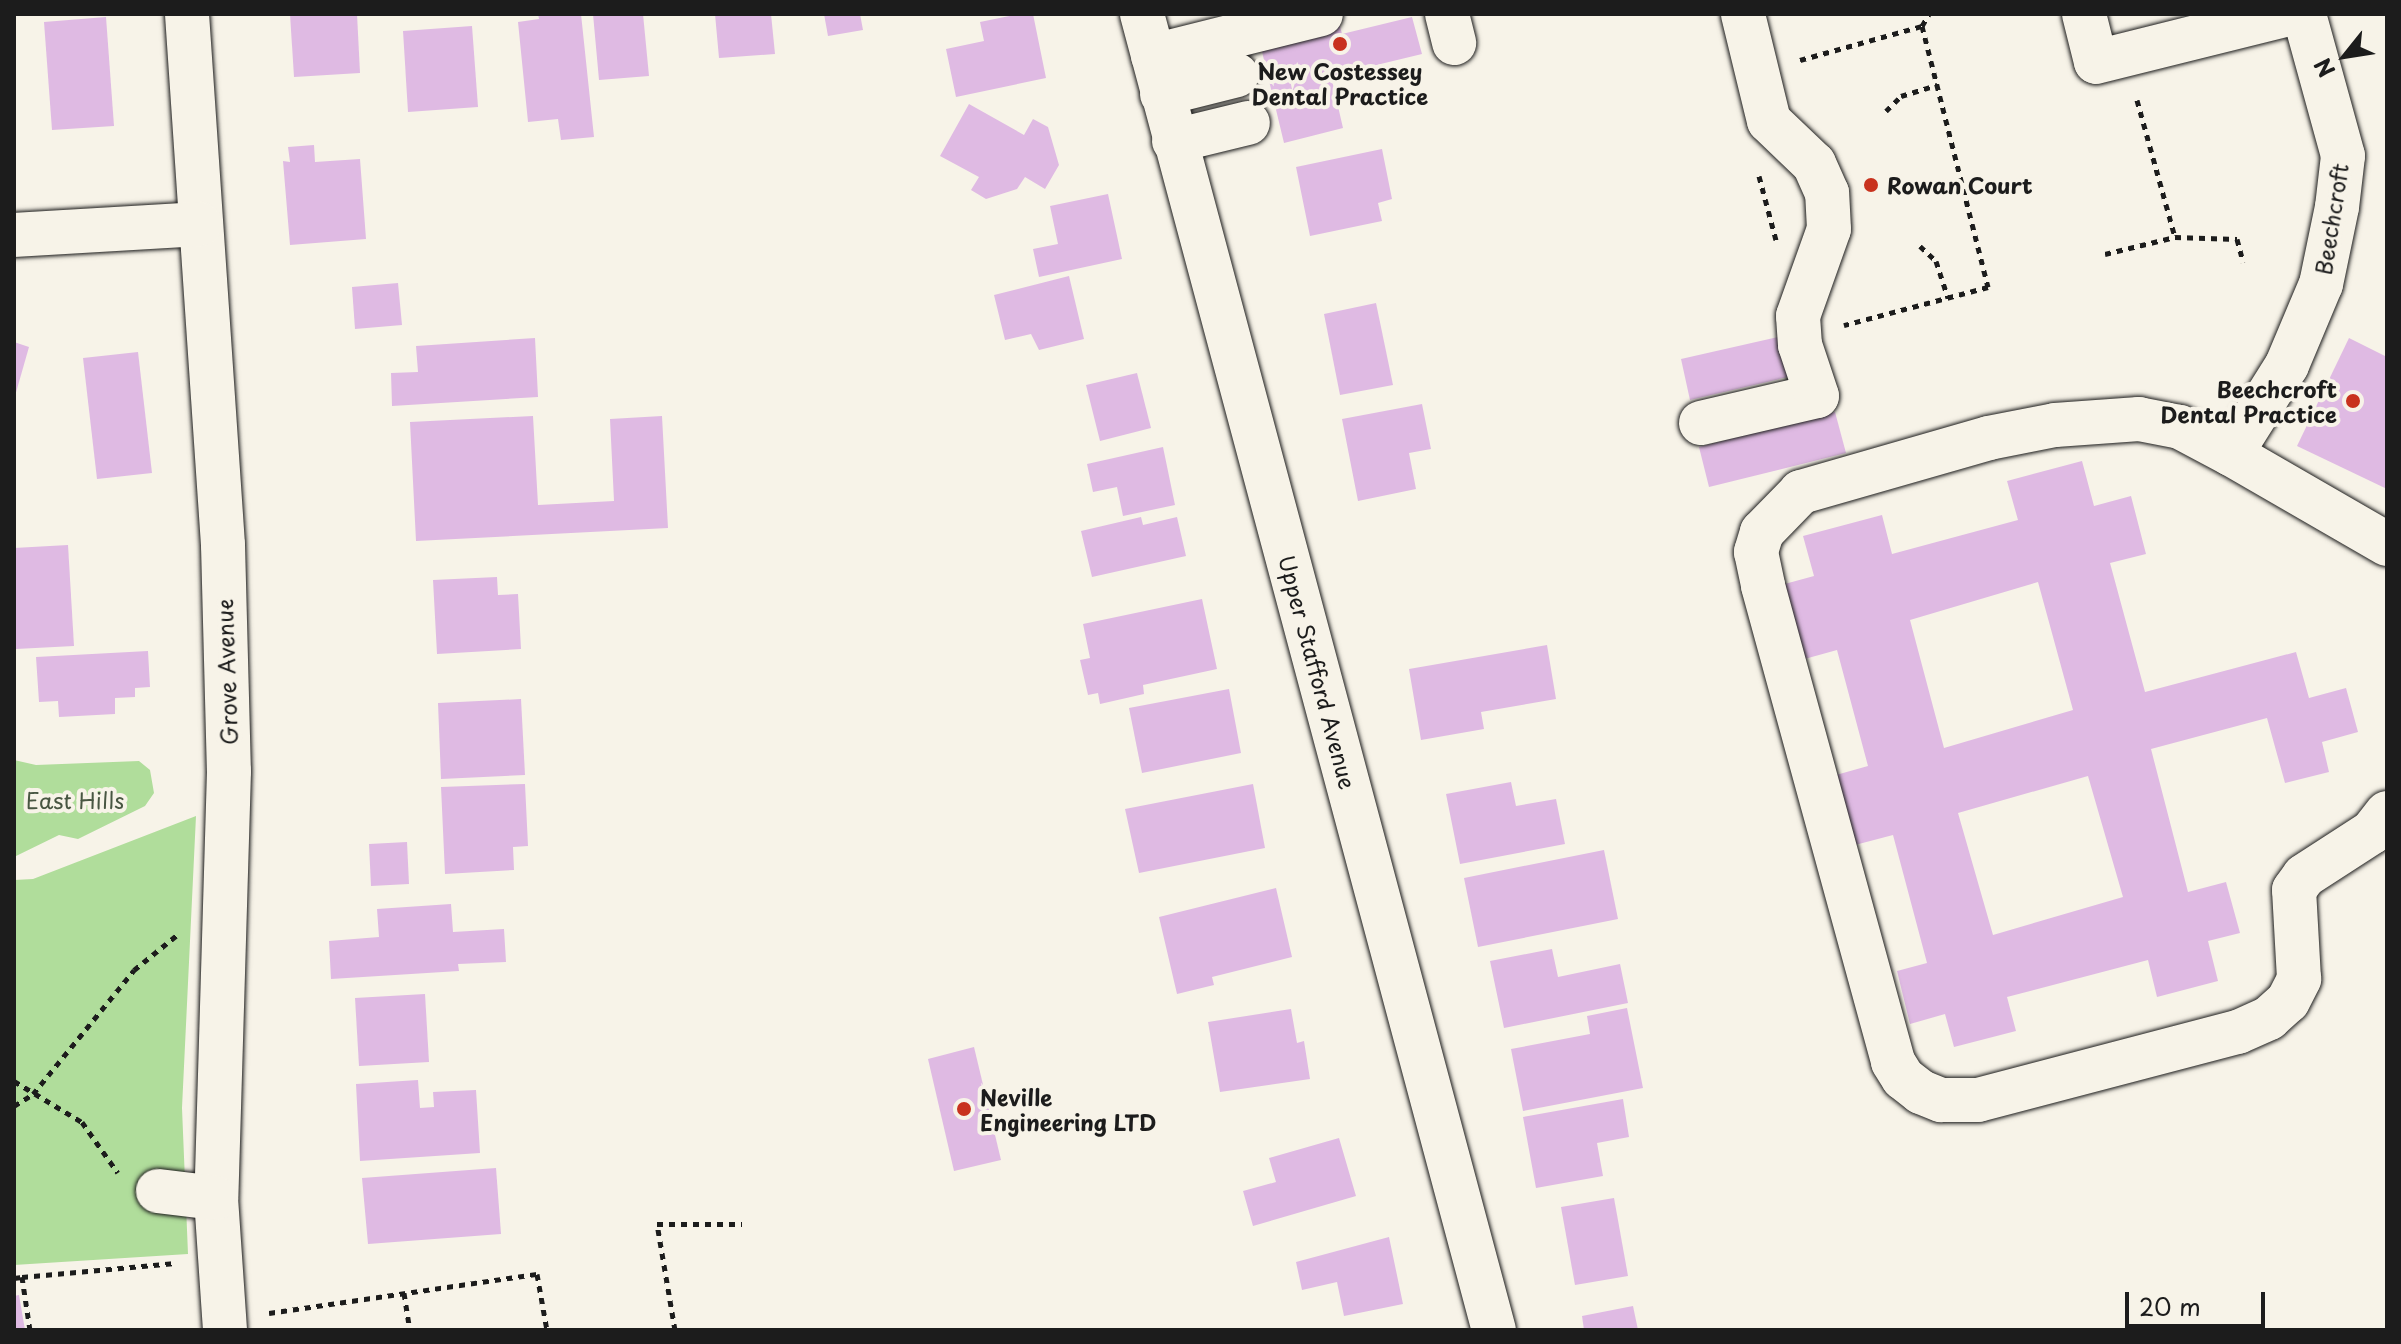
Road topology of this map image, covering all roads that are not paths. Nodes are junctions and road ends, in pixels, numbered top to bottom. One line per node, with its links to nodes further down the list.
1 (187, 14): 12 (street, Grove Avenue)
2 (1142, 14): 8 (street, Upper Stafford Avenue)
3 (1321, 14): 8 (street)
4 (1743, 14): 14 (street)
5 (2084, 14): 6 (street)
6 (2288, 14)
7 (2304, 14): 15 (street, Beechcroft)
8 (1157, 75): 9 (street); 11 (street, Upper Stafford Avenue)
9 (1237, 75)
10 (1248, 123): 11 (street)
11 (1174, 141): 21 (street, Upper Stafford Avenue)
12 (200, 224): 13 (street); 19 (street, Grove Avenue)
13 (14, 235)
14 (1701, 423)
15 (2231, 454): 16 (street); 17 (street)
16 (2385, 534)
17 (2387, 813)
18 (158, 1191): 19 (street)
19 (216, 1198): 20 (street, Grove Avenue)
20 (224, 1325)
21 (1494, 1330)

